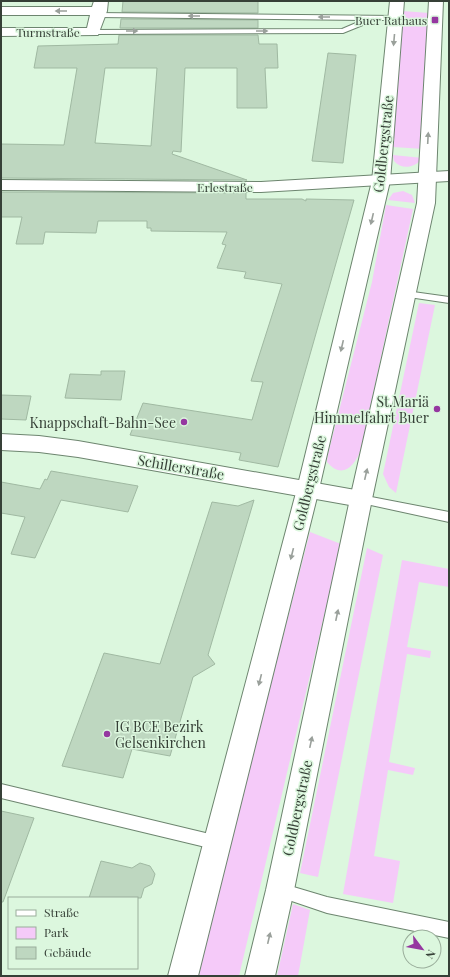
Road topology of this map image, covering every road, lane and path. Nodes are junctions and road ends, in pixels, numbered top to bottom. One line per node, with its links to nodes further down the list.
1 (397, 1): 8 (street, Goldbergstraße)
2 (436, 1): 14 (street, Goldbergstraße, one-way to 2)
3 (100, 9): 4 (street, Turmstraße, one-way to 4); 5 (lane); 12 (street, Turmstraße)
4 (1, 11)
5 (120, 16): 6 (lane, one-way to 5); 10 (lane)
6 (341, 17): 7 (lane); 9 (lane)
7 (377, 17): 8 (lane); 9 (lane)
8 (396, 18): 15 (street, Goldbergstraße, one-way to 15)
9 (352, 27): 10 (lane, one-way to 9)
10 (117, 31): 12 (lane)
11 (1, 32): 12 (street, Turmstraße)
12 (93, 32)
13 (449, 176): 14 (street, Erlestraße)
14 (426, 177): 15 (street, Erlestraße); 17 (street, Goldbergstraße)
15 (381, 181): 16 (street, Erlestraße); 20 (street, Goldbergstraße, one-way to 20)
16 (1, 185)
17 (406, 294): 18 (lane); 21 (street, Goldbergstraße, one-way to 17)
18 (449, 300)
19 (1, 442): 20 (street, Schillerstraße)
20 (308, 489): 21 (street, Schillerstraße); 24 (street, Goldbergstraße, one-way to 24)
21 (361, 499): 22 (lane); 25 (street, Goldbergstraße, one-way to 21)
22 (449, 517)
23 (1, 791): 24 (lane)
24 (218, 843): 27 (street, Goldbergstraße)
25 (280, 890): 26 (lane); 28 (street, Goldbergstraße, one-way to 25)
26 (449, 930)
27 (183, 976)
28 (260, 976)

